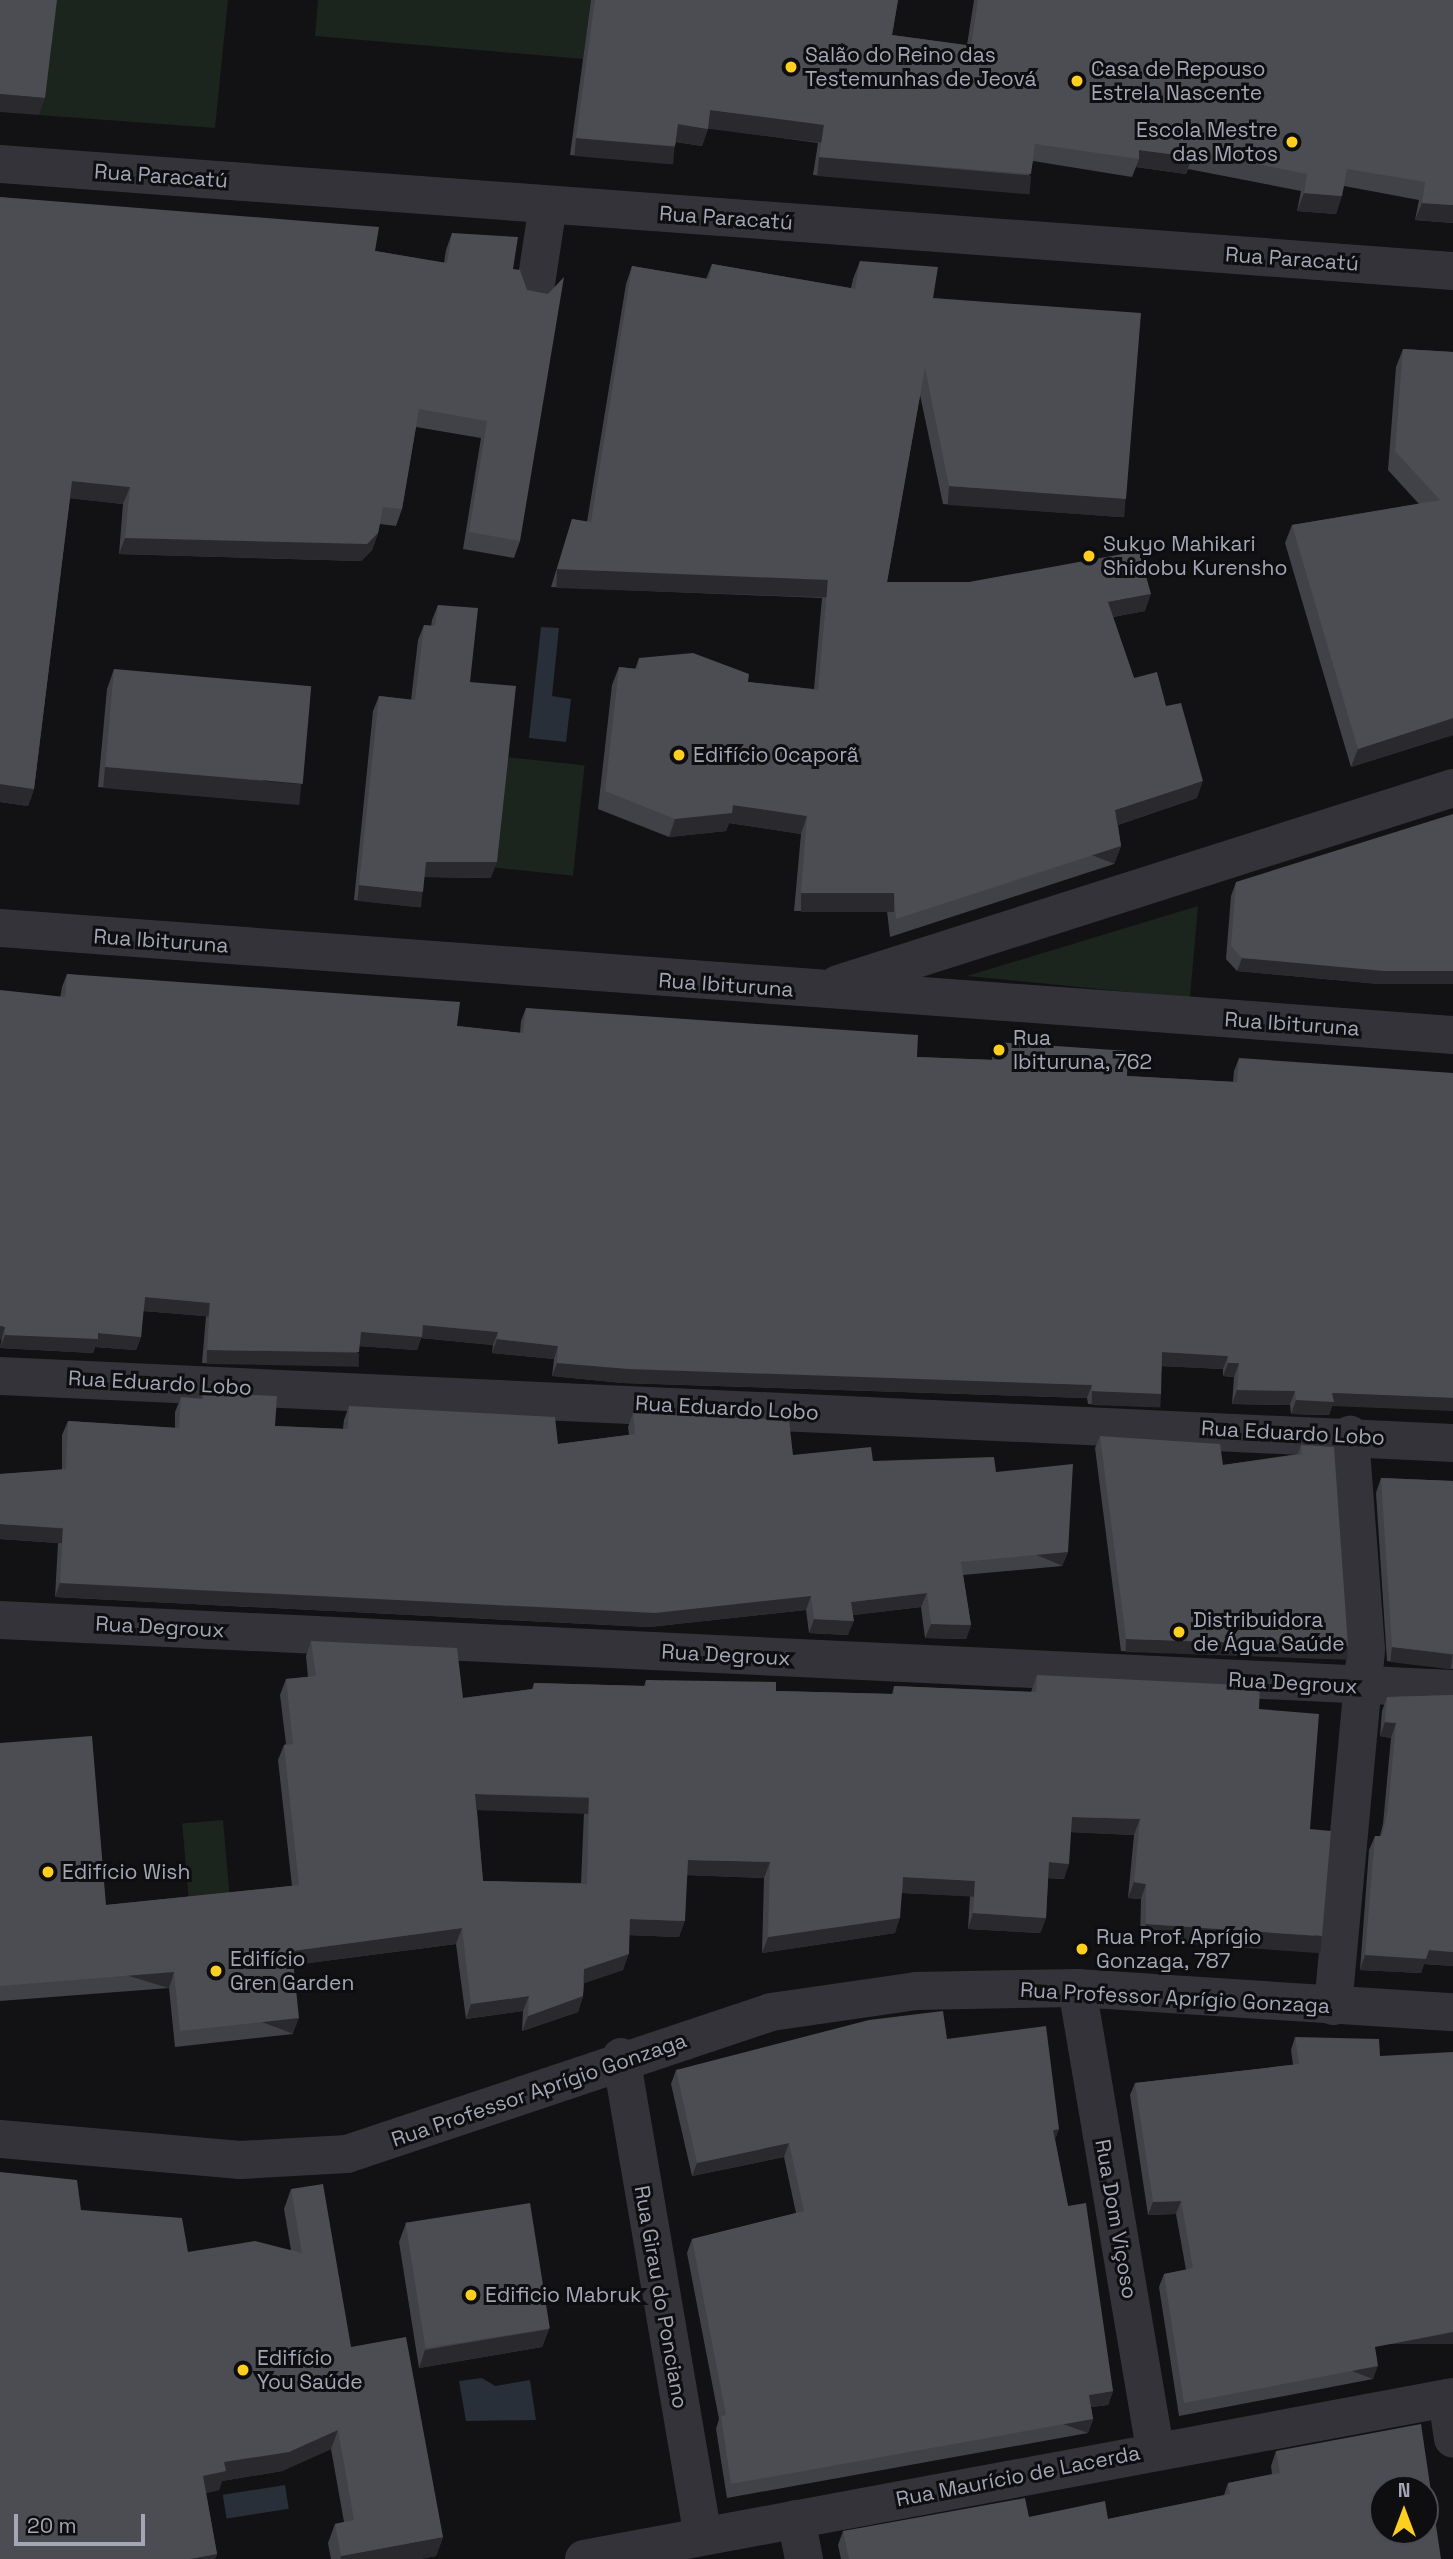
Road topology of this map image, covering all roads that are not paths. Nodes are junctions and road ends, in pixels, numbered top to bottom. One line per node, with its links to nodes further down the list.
1 (0, 164): 2 (street, Rua Paracatú)
2 (548, 205): 3 (street, Rua Paracatú); 4 (street)
3 (1453, 271)
4 (535, 290)
5 (1453, 788): 7 (street)
6 (0, 928): 7 (street, Rua Ibituruna)
7 (814, 992): 8 (street, Rua Ibituruna)
8 (1453, 1035)
9 (0, 1376): 10 (street, Rua Eduardo Lobo)
10 (1350, 1435): 11 (street, Rua Eduardo Lobo); 13 (street)
11 (1453, 1443)
12 (0, 1620): 13 (street, Rua Degroux)
13 (1363, 1687): 14 (street, Rua Degroux); 16 (street)
14 (1453, 1689)
15 (1077, 1989): 16 (street, Rua Professor Aprígio Gonzaga); 18 (street, Rua Professor Aprígio Gonzaga); 22 (street, Rua Dom Viçoso)
16 (1333, 2006): 17 (street, Rua Professor Aprígio Gonzaga)
17 (1453, 2012)
18 (621, 2057): 19 (street, Rua Professor Aprígio Gonzaga); 24 (street, Rua Girau do Ponciano)
19 (0, 2139)
20 (1450, 2398): 21 (street); 22 (street, Rua Maurício de Lacerda)
21 (1453, 2439)
22 (1155, 2450): 23 (street, Rua Maurício de Lacerda)
23 (796, 2519): 24 (street, Rua Maurício de Lacerda); 26 (street)
24 (703, 2536): 25 (street, Rua Maurício de Lacerda)
25 (584, 2559)
26 (804, 2559)

